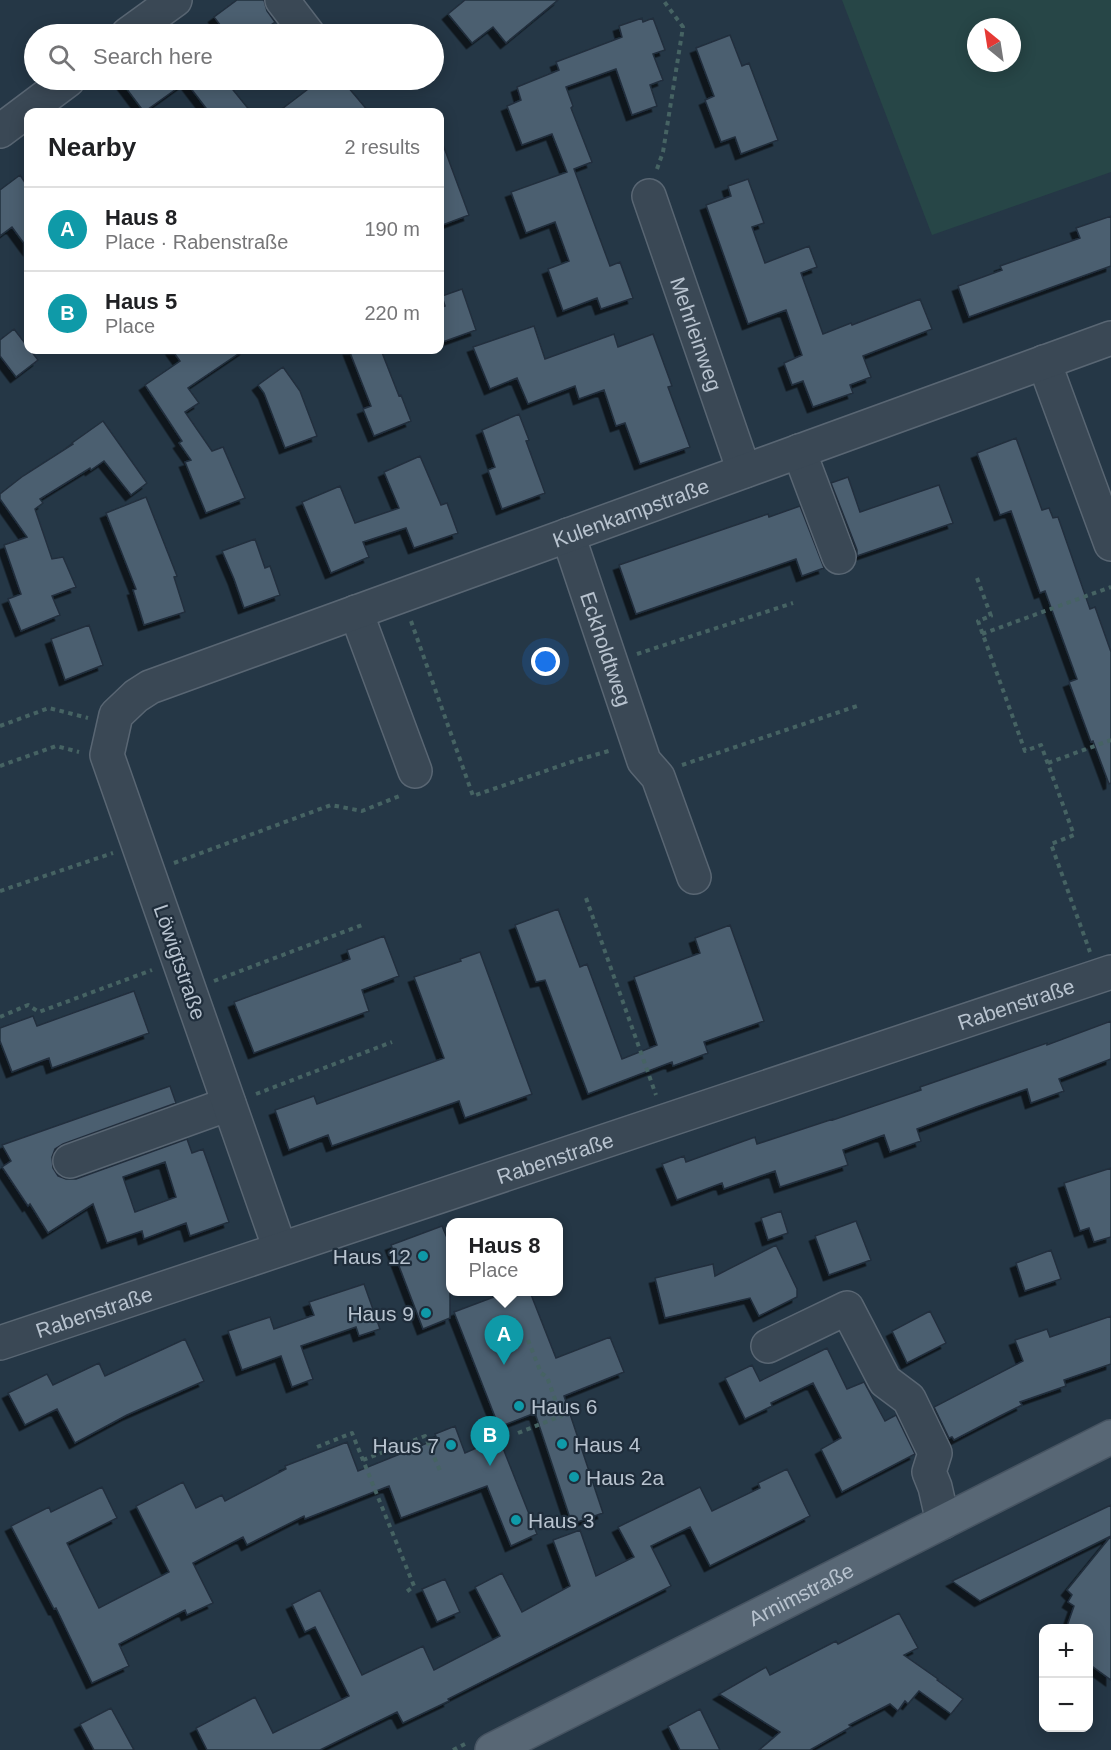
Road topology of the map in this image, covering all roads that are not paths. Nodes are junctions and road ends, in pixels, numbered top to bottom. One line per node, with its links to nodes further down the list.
1 (175, 0): 3 (street)
2 (282, 0): 4 (street)
3 (143, 24)
4 (300, 24)
5 (55, 90): 6 (street)
6 (31, 108)
7 (24, 113): 8 (street)
8 (0, 131)
9 (649, 196): 13 (street, Mehrleinweg)
10 (1111, 338): 11 (street, Kulenkampstraße)
11 (1044, 362): 12 (street, Kulenkampstraße); 15 (street)
12 (799, 451): 13 (street, Kulenkampstraße); 16 (street)
13 (744, 471): 14 (street, Kulenkampstraße)
14 (568, 535): 17 (street, Kulenkampstraße); 20 (street, Eckholdtweg)
15 (1111, 544)
16 (839, 557)
17 (356, 612): 18 (street, Kulenkampstraße); 19 (street)
18 (111, 740): 22 (street, Löwigtstraße)
19 (413, 782)
20 (694, 877)
21 (1105, 974): 24 (street, Rabenstraße)
22 (229, 1104): 23 (street); 24 (street, Löwigtstraße)
23 (70, 1161)
24 (280, 1249): 25 (street, Rabenstraße)
25 (0, 1343)
26 (768, 1346): 28 (street)
27 (1111, 1437): 28 (main road, Arnimstraße)
28 (943, 1522): 29 (main road, Arnimstraße)
29 (492, 1750)

